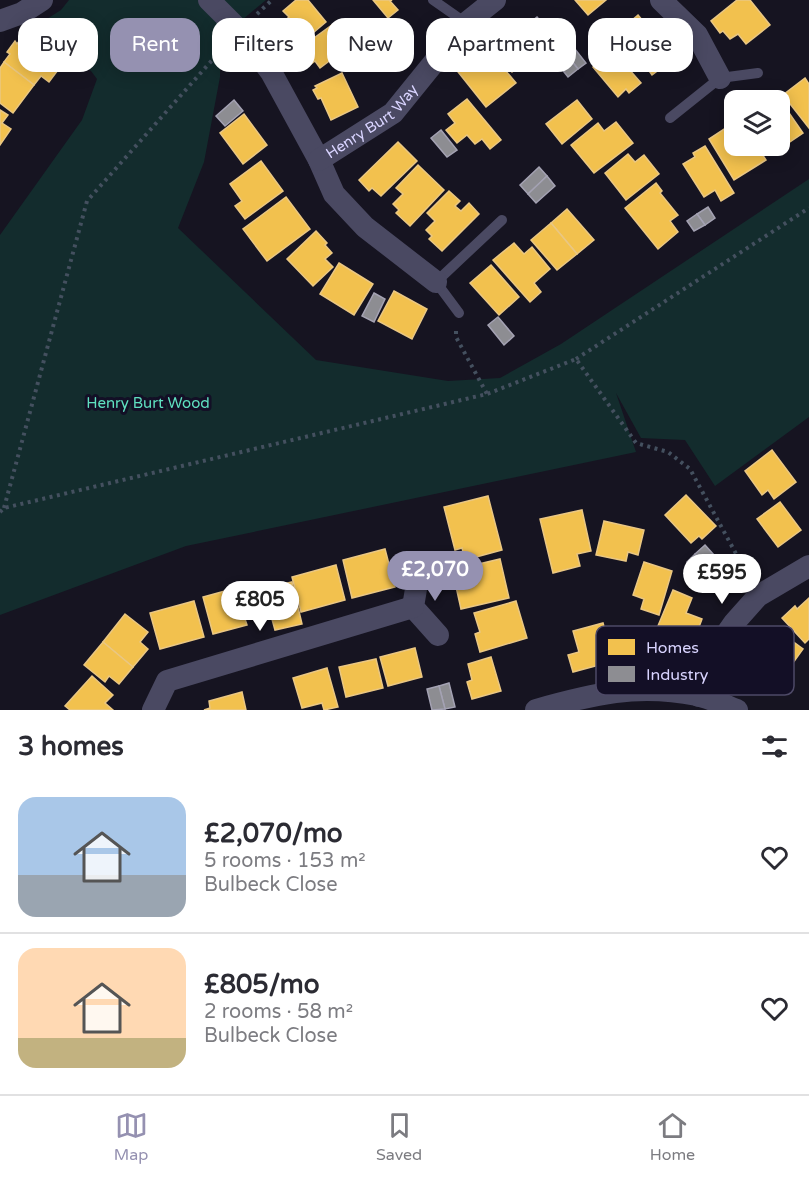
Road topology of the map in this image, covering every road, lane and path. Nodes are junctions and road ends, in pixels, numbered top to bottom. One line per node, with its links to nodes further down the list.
1 (42, 0): 9 (street)
2 (209, 0): 6 (street, Henry Burt Way)
3 (433, 0): 7 (lane)
4 (495, 0): 8 (street, Henry Burt Way)
5 (661, 0): 14 (street)
6 (227, 18)
7 (460, 18)
8 (471, 18)
9 (0, 21)
10 (212, 60): 23 (path)
11 (272, 72): 16 (street, Henry Burt Way)
12 (426, 72): 16 (street, Henry Burt Way)
13 (758, 73): 14 (lane)
14 (720, 78): 15 (lane)
15 (670, 118)
16 (319, 160): 19 (street, Henry Burt Way)
17 (809, 208): 21 (path)
18 (502, 220): 19 (lane)
19 (436, 282): 20 (lane)
20 (459, 313): 22 (path)
21 (576, 358): 22 (path); 26 (path)
22 (487, 394): 23 (path)
23 (2, 510)
24 (809, 566): 26 (street)
25 (419, 571): 27 (street)
26 (758, 596): 28 (street)
27 (413, 607): 29 (street); 33 (street)
28 (731, 626)
29 (438, 636)
30 (596, 694): 34 (street)
31 (691, 695): 32 (street)
32 (699, 696): 35 (street)
33 (153, 710)
34 (536, 710)
35 (737, 710)

